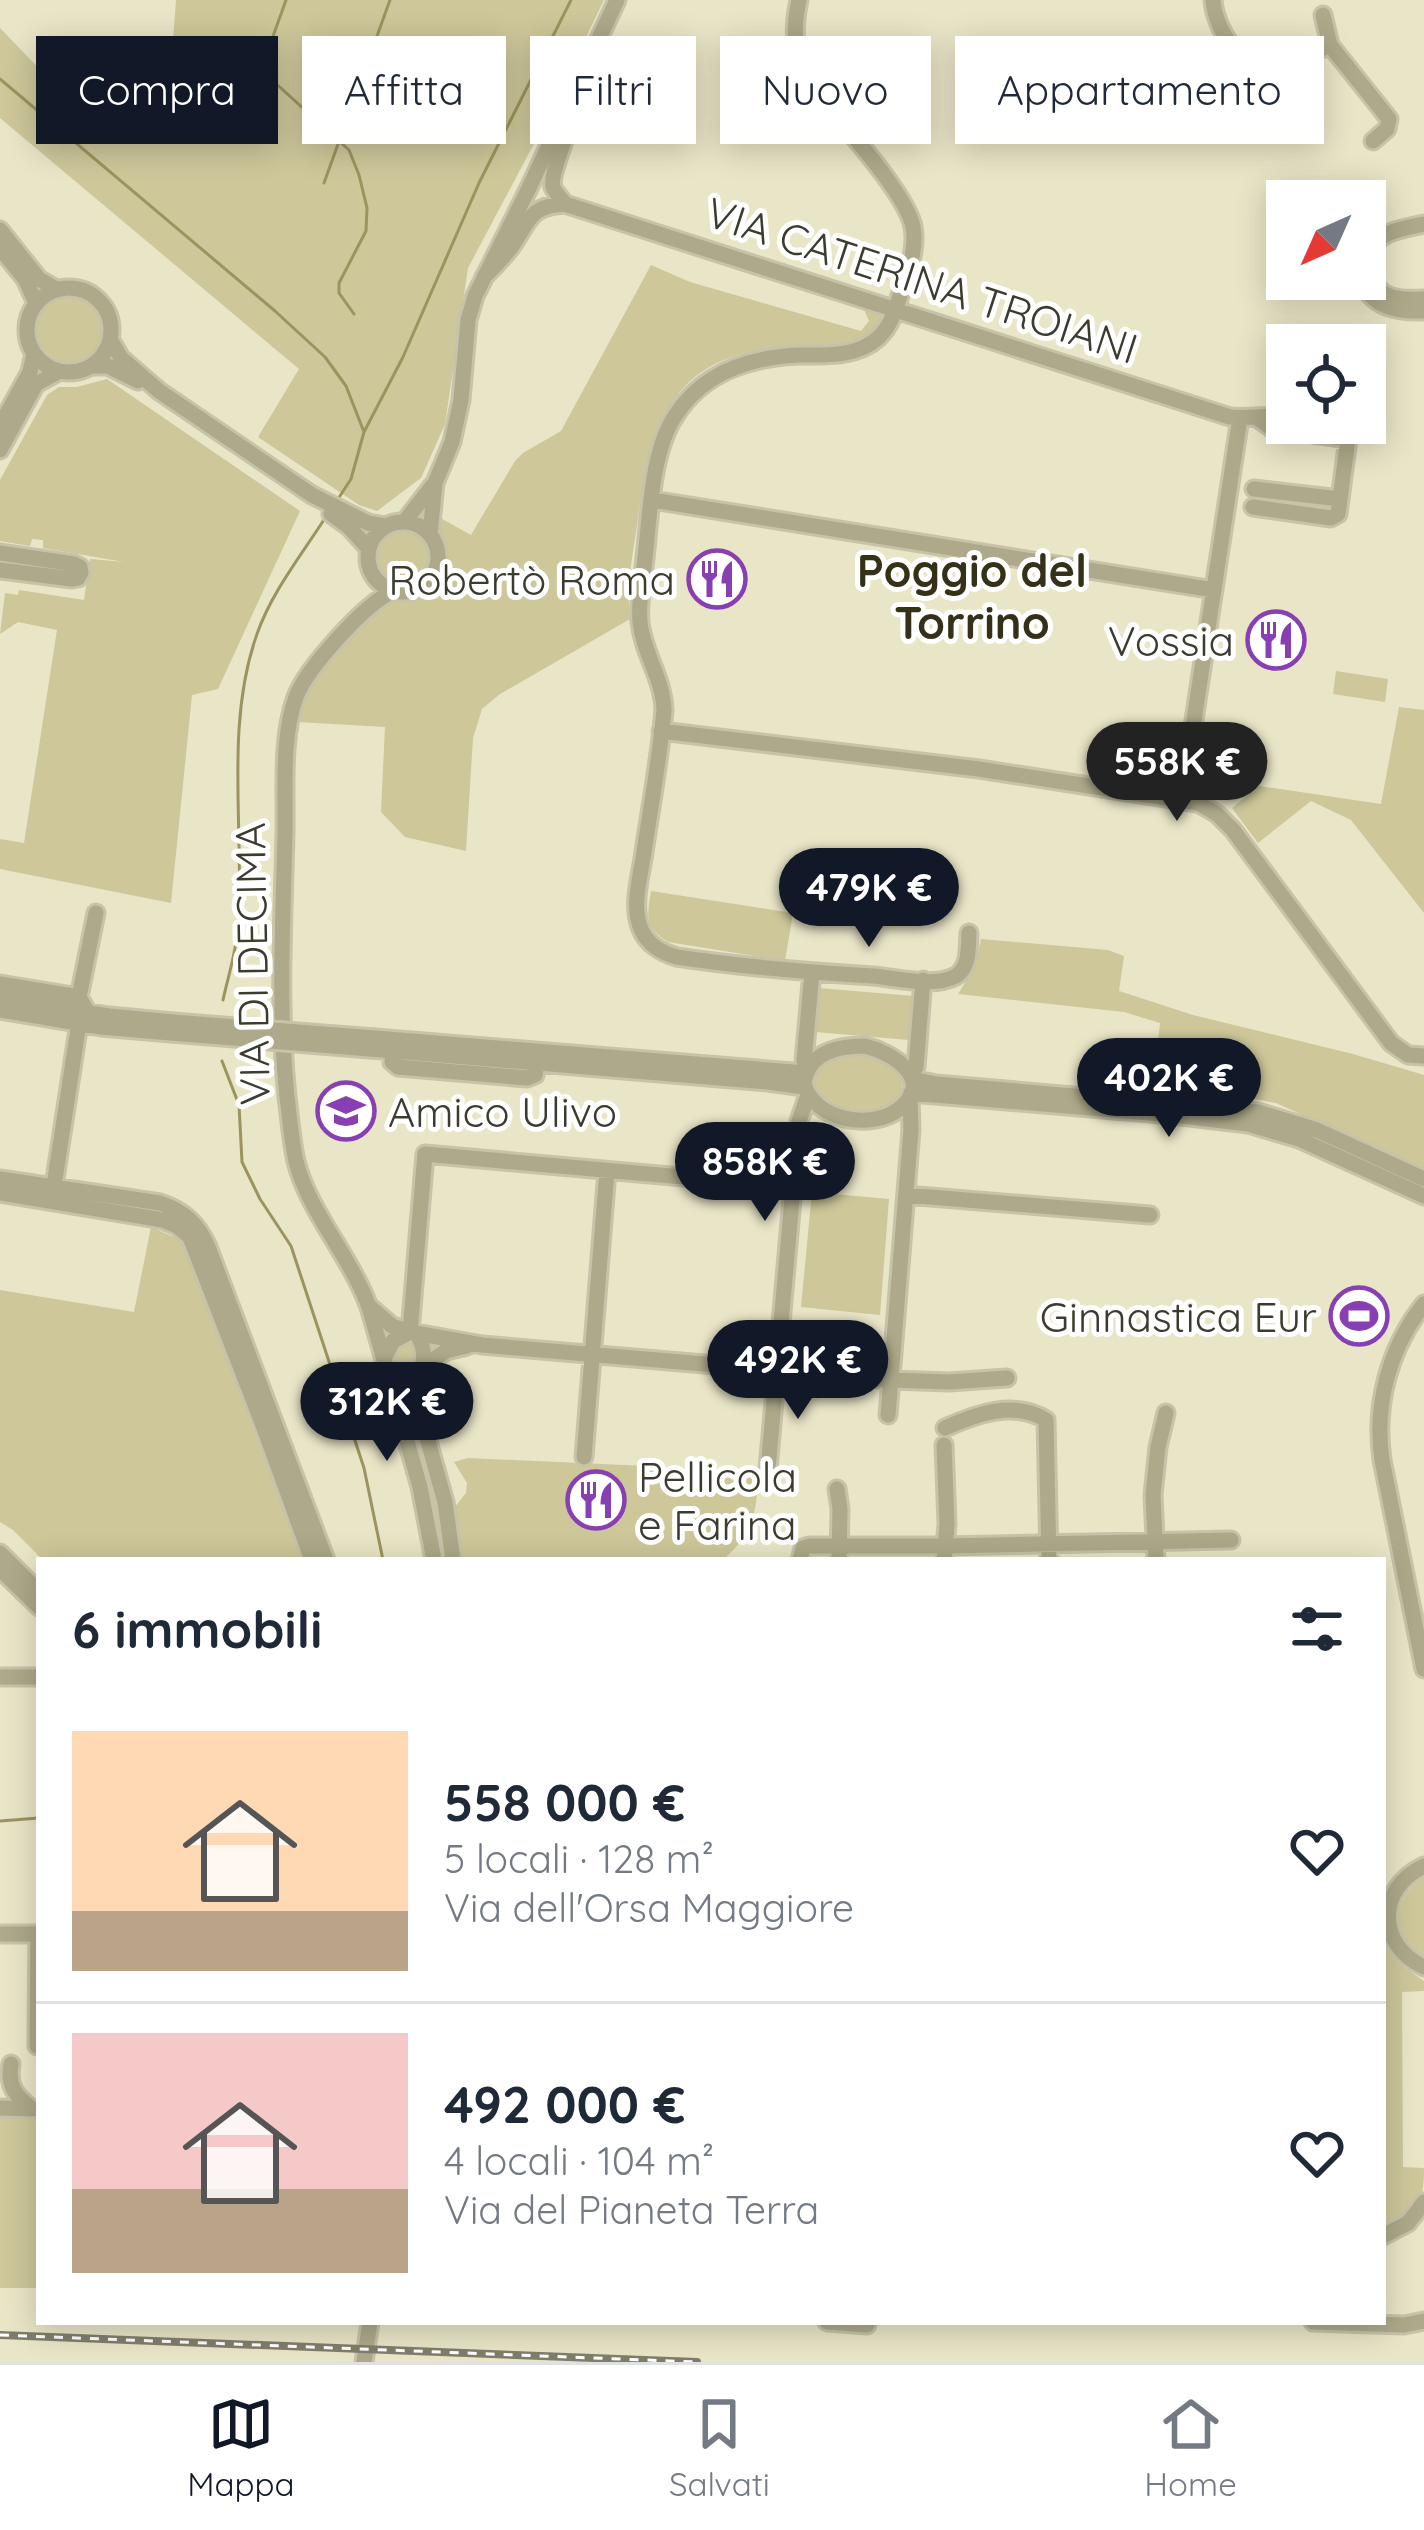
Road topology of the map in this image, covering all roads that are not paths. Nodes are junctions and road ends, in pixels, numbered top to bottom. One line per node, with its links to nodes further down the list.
1 (617, 0): 5 (street)
2 (799, 0): 21 (street)
3 (1213, 0): 6 (street)
4 (1323, 15): 6 (street)
5 (600, 36)
6 (1330, 45): 7 (street)
7 (1373, 141)
8 (549, 144): 16 (street)
9 (565, 144): 10 (street)
10 (565, 204): 16 (street); 21 (street, VIA CATERINA TROIANI)
11 (1424, 214): 12 (street)
12 (1386, 224)
13 (1424, 224): 18 (street)
14 (0, 230): 17 (street)
15 (0, 248): 20 (street)
16 (484, 277): 34 (street)
17 (56, 289): 20 (street); 23 (street)
18 (1424, 299)
19 (1375, 300): 22 (street)
20 (35, 303): 24 (street)
21 (896, 309): 29 (street, VIA CATERINA TROIANI); 37 (street)
22 (1424, 311)
23 (110, 339): 25 (street); 27 (street)
24 (34, 353): 26 (street); 31 (street)
25 (91, 366): 26 (street); 27 (street)
26 (58, 372): 33 (street)
27 (159, 391): 35 (street)
28 (1266, 415): 29 (street, VIA CATERINA TROIANI)
29 (1248, 418): 30 (street, VIA CATERINA TROIANI); 45 (street)
30 (1266, 426)
31 (0, 427)
32 (1347, 444): 36 (street)
33 (0, 450)
34 (435, 483): 38 (street); 40 (street)
35 (308, 492): 39 (street); 41 (street)
36 (1254, 498)
37 (652, 500): 45 (street); 48 (street)
38 (404, 521): 39 (street); 40 (street)
39 (380, 525): 41 (street)
40 (430, 534): 46 (street)
41 (366, 545): 44 (street)
42 (0, 553): 43 (street)
43 (0, 570)
44 (371, 573): 46 (street); 47 (street, VIA DI DECIMA)
45 (1214, 590): 49 (street)
46 (393, 591): 47 (street, VIA DI DECIMA)
47 (352, 622): 73 (street, VIA DI DECIMA)
48 (661, 731): 49 (street); 52 (street)
49 (1182, 799): 60 (street)
50 (96, 914): 55 (street)
51 (969, 933): 53 (street)
52 (812, 972): 53 (street); 61 (street)
53 (923, 980): 62 (street)
54 (0, 984): 55 (street)
55 (79, 997): 58 (street)
56 (0, 999): 58 (street)
57 (0, 1010): 58 (street)
58 (84, 1018): 59 (street, bridge); 68 (street)
59 (373, 1044): 61 (street); 61 (street)
60 (1424, 1056)
61 (806, 1081): 62 (street); 62 (street); 66 (street)
62 (911, 1086): 65 (street); 69 (street); 70 (street)
63 (607, 1171): 66 (street); 74 (street); 76 (street)
64 (0, 1179): 68 (street)
65 (1424, 1179)
66 (794, 1187): 79 (street)
67 (0, 1193): 68 (street)
68 (53, 1194): 94 (street); 95 (street)
69 (906, 1195): 71 (street); 81 (street)
70 (1424, 1196)
71 (1150, 1215)
72 (1424, 1304): 102 (street)
73 (369, 1307): 74 (street); 77 (street, VIA DI DECIMA)
74 (413, 1333): 75 (street); 77 (street); 78 (street)
75 (482, 1345): 76 (street); 78 (street)
76 (593, 1355): 79 (street); 84 (street)
77 (384, 1359): 96 (street, VIA DI DECIMA)
78 (424, 1366): 97 (street)
79 (778, 1370): 81 (street); 85 (street)
80 (1007, 1378): 81 (street)
81 (891, 1380): 83 (street)
82 (1166, 1413): 88 (street)
83 (888, 1414)
84 (584, 1456)
85 (768, 1469)
86 (837, 1489): 91 (street)
87 (1231, 1540): 88 (street)
88 (1156, 1542): 89 (street); 98 (street)
89 (1050, 1552): 92 (street); 92 (street)
90 (0, 1553): 100 (street)
91 (839, 1553): 92 (street); 93 (street)
92 (944, 1553)
93 (801, 1554)
94 (311, 1557)
95 (325, 1557)
96 (434, 1557)
97 (453, 1557)
98 (1156, 1557)
99 (0, 1569): 101 (street)
100 (36, 1589)
101 (36, 1604)
102 (1424, 1670)
103 (0, 1676): 104 (street)
104 (36, 1677)
105 (1424, 1866): 106 (street)
106 (1386, 1919): 109 (street)
107 (0, 1934): 108 (street)
108 (36, 1934)
109 (1424, 1967)
110 (36, 2047): 111 (street)
111 (6, 2069): 113 (street)
112 (0, 2108): 113 (street)
113 (35, 2109)
114 (1424, 2202): 115 (street)
115 (1386, 2234)
116 (1424, 2320): 117 (street)
117 (1386, 2324)
118 (370, 2325): 119 (street)
119 (364, 2362)

